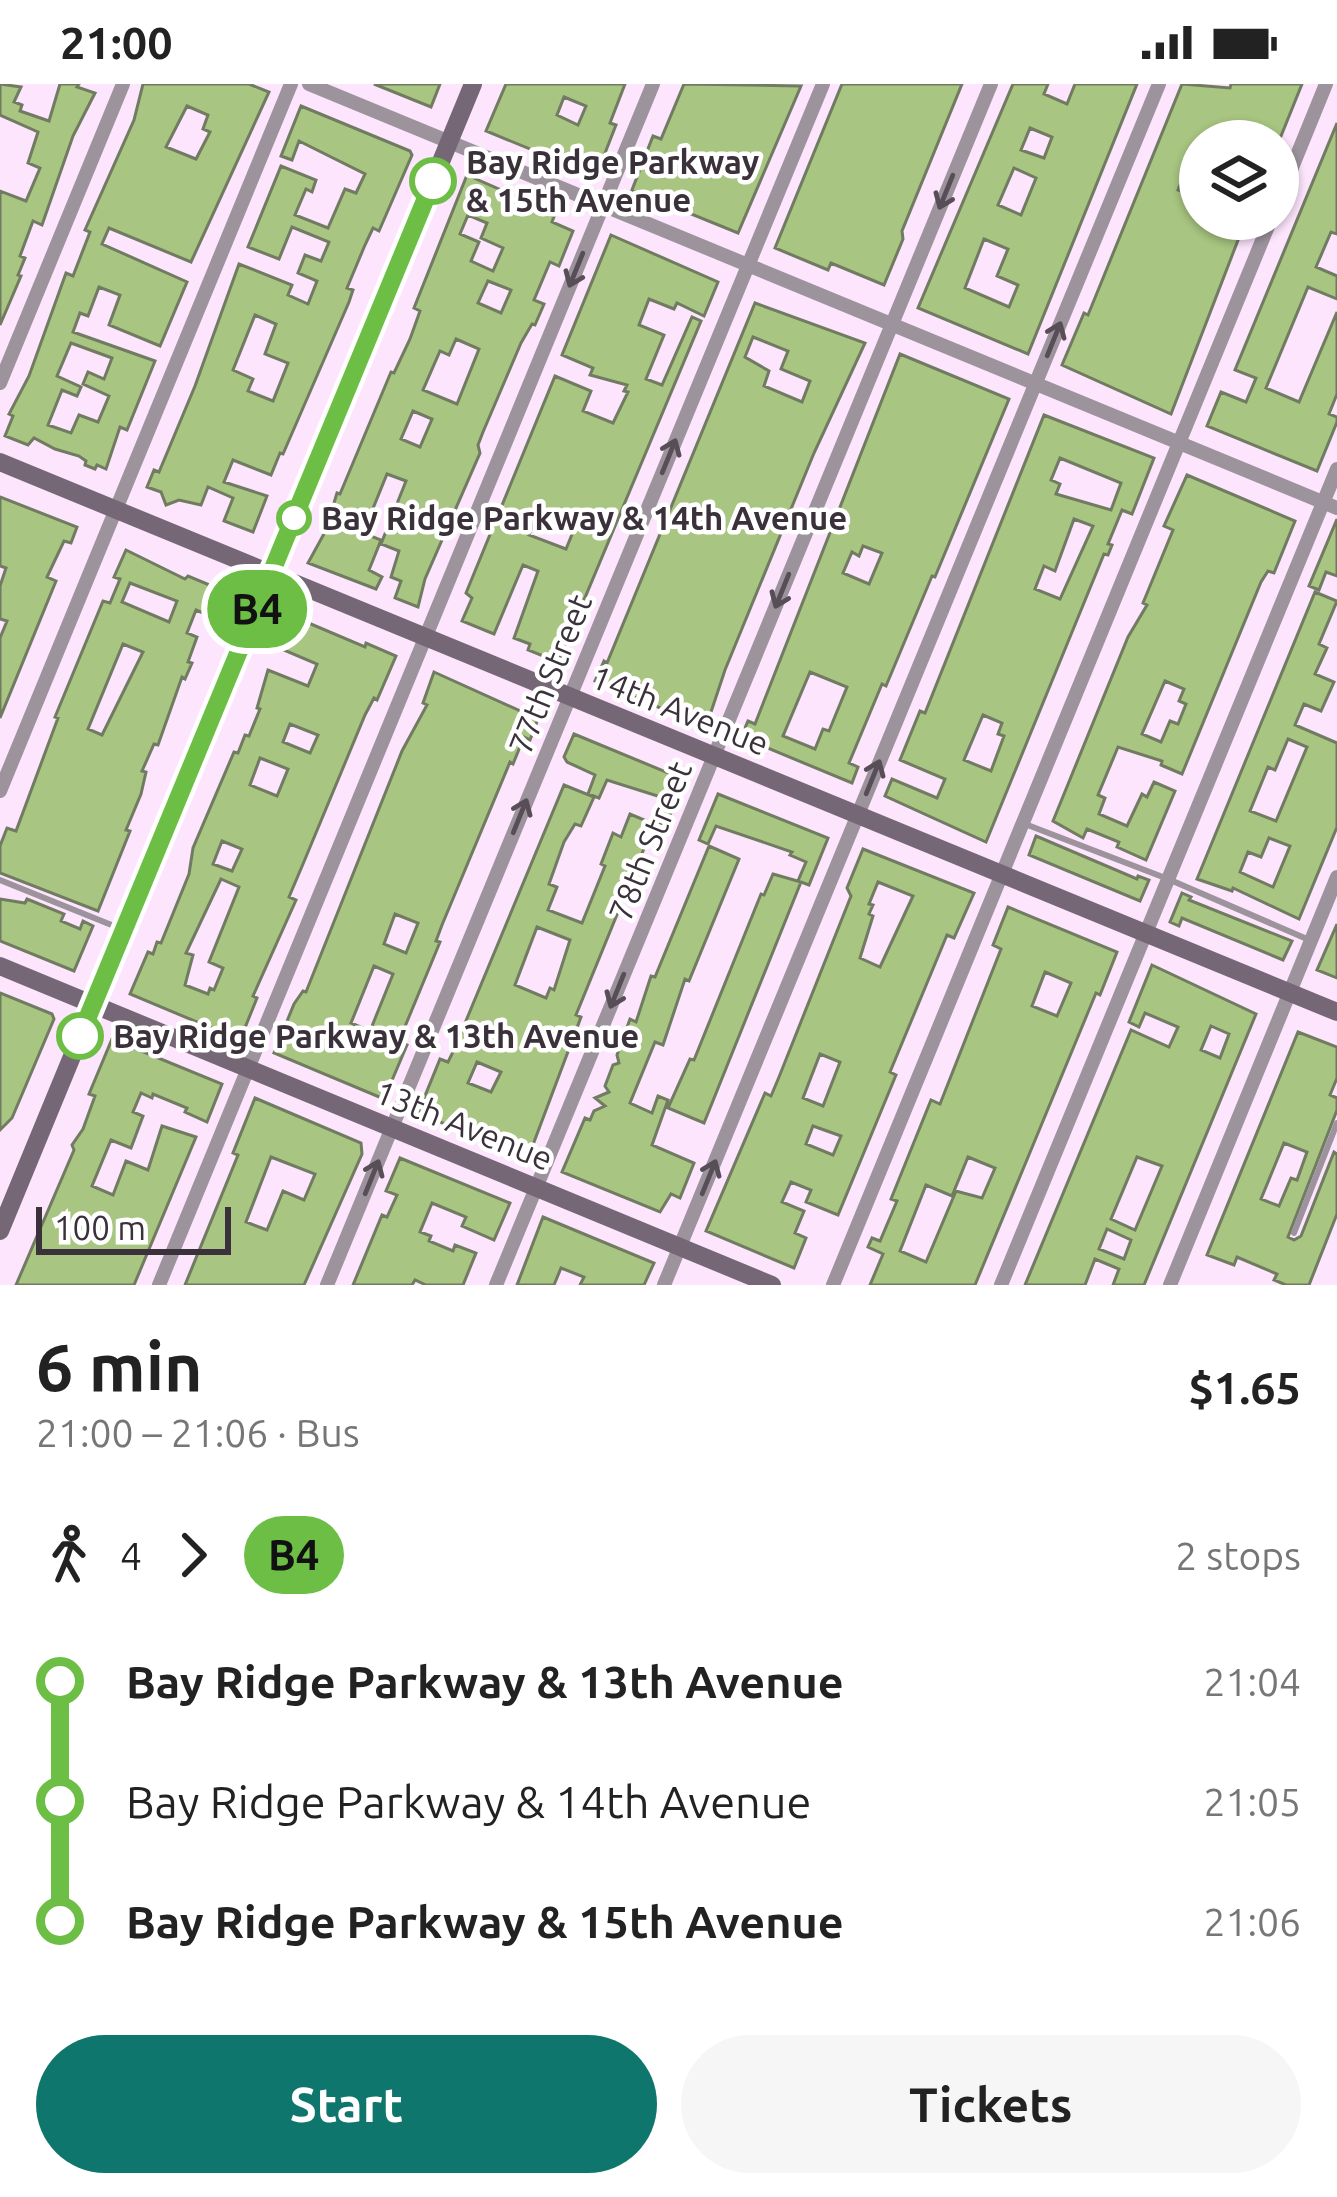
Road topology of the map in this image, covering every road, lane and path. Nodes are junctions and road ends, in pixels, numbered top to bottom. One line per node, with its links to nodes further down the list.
1 (123, 84): 16 (street)
2 (292, 84): 22 (street)
3 (309, 84): 10 (street)
4 (473, 84): 10 (main road)
5 (653, 84): 12 (street)
6 (823, 84): 14 (street, 77th Street)
7 (991, 84): 15 (street, 78th Street, one-way to 15)
8 (1159, 84): 17 (street, one-way to 8)
9 (1326, 84): 11 (street)
10 (449, 142): 12 (street); 23 (main road)
11 (1299, 150)
12 (602, 207): 14 (street); 24 (street, one-way to 24)
13 (1262, 240): 18 (street)
14 (748, 265): 15 (street); 25 (street, 77th Street, one-way to 14)
15 (892, 324): 17 (street); 26 (street, 78th Street, one-way to 26)
16 (0, 383)
17 (1036, 383): 18 (street); 28 (street, one-way to 17)
18 (1180, 443): 21 (street); 29 (street)
19 (0, 462): 22 (main road, 14th Avenue)
20 (1337, 470): 21 (street)
21 (1330, 505): 32 (street)
22 (116, 509): 23 (main road, 14th Avenue); 27 (street)
23 (272, 573): 24 (main road, 14th Avenue); 34 (main road)
24 (424, 639): 25 (main road, 14th Avenue); 41 (street)
25 (570, 697): 26 (main road, 14th Avenue); 43 (street, 77th Street, one-way to 25)
26 (714, 756): 28 (main road, 14th Avenue); 44 (street, 78th Street, one-way to 44)
27 (0, 791)
28 (858, 815): 30 (main road, 14th Avenue); 47 (street, one-way to 28)
29 (1023, 823): 30 (street); 32 (lane)
30 (1002, 874): 35 (main road, 14th Avenue); 53 (street)
31 (1337, 877): 36 (street)
32 (1168, 879): 35 (street); 36 (lane)
33 (0, 880): 34 (lane)
34 (124, 931): 39 (main road)
35 (1145, 934): 38 (main road, 14th Avenue); 54 (street)
36 (1311, 940): 38 (street)
37 (0, 967): 39 (main road, 13th Avenue)
38 (1290, 993): 40 (main road, 14th Avenue); 55 (street)
39 (93, 1005): 41 (main road, 13th Avenue); 45 (main road)
40 (1337, 1012)
41 (248, 1069): 43 (main road, 13th Avenue); 48 (street)
42 (1337, 1123): 46 (lane)
43 (392, 1128): 44 (main road, 13th Avenue); 49 (street, 77th Street, one-way to 43)
44 (536, 1187): 47 (main road, 13th Avenue); 50 (street, 78th Street)
45 (0, 1231)
46 (1294, 1232)
47 (680, 1247): 51 (street); 52 (main road, 13th Avenue)
48 (159, 1285)
49 (328, 1285)
50 (496, 1285)
51 (664, 1285)
52 (772, 1285)
53 (833, 1285)
54 (1000, 1285)
55 (1170, 1285)

